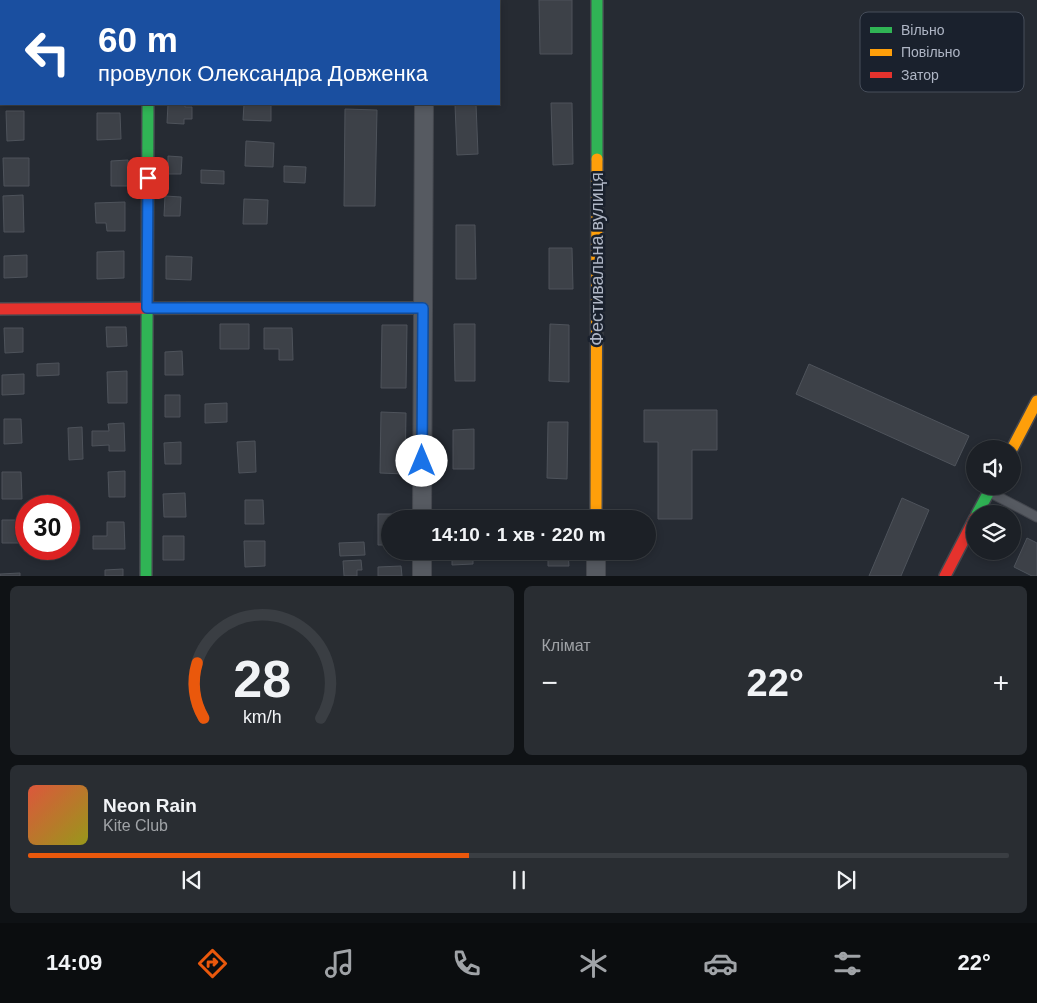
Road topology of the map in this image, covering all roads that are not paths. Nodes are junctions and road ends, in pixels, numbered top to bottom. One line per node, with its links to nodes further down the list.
1 (597, 0): 11 (street, Фестивальна вулиця)
2 (148, 105): 4 (street)
3 (424, 105): 5 (street)
4 (147, 308): 5 (street); 6 (street); 16 (street)
5 (423, 308): 10 (street)
6 (0, 310)
7 (1037, 401): 8 (street)
8 (1017, 440)
9 (1000, 495): 12 (lane)
10 (422, 510)
11 (596, 510)
12 (1037, 517)
13 (966, 535): 19 (street)
14 (422, 560): 17 (street)
15 (596, 560): 18 (street)
16 (146, 576)
17 (422, 576)
18 (596, 576)
19 (945, 576)

